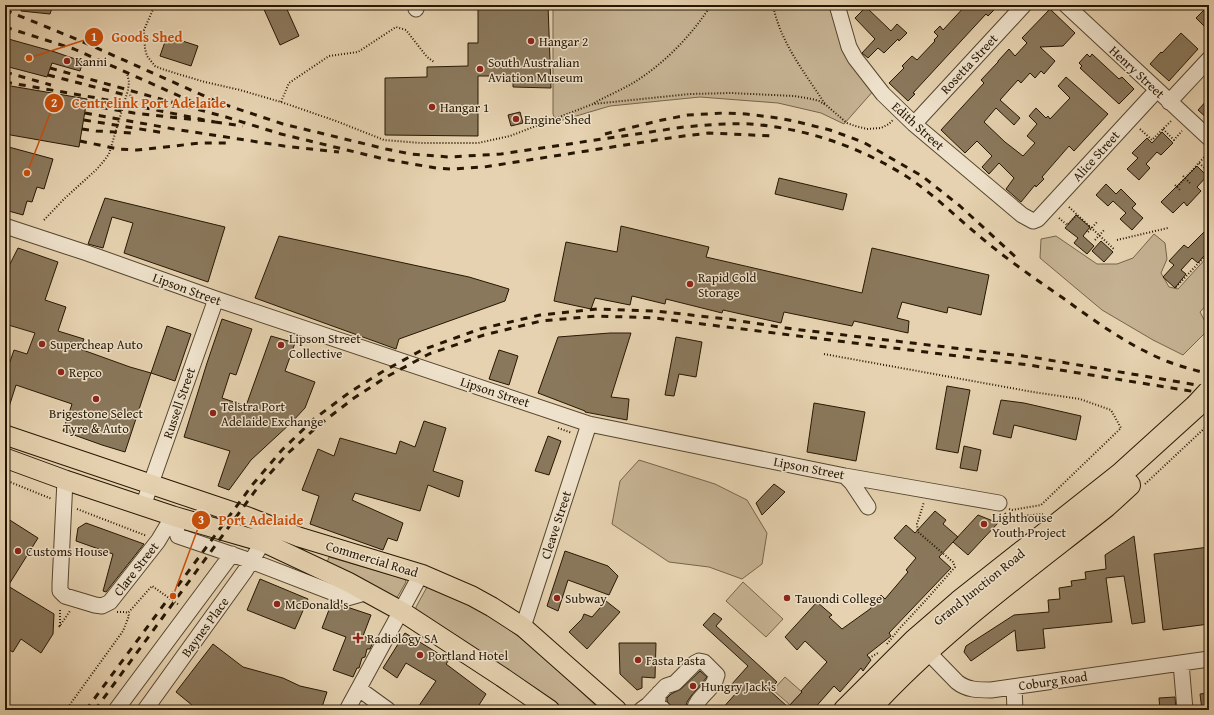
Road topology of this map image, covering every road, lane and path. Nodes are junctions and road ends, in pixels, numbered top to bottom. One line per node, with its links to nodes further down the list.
1 (154, 5): 11 (path)
2 (712, 5): 13 (path)
3 (773, 5): 14 (path)
4 (837, 5): 15 (street, Edith Street)
5 (1024, 5): 17 (street, Rosetta Street)
6 (1066, 5): 10 (street, Henry Street)
7 (1209, 59): 12 (street)
8 (434, 62): 11 (path)
9 (127, 73): 31 (path)
10 (1157, 90): 12 (street, Henry Street); 32 (street, Alice Street)
11 (281, 102): 13 (path)
12 (1169, 102): 21 (street, Henry Street)
13 (590, 105): 14 (path)
14 (826, 105): 15 (path)
15 (902, 112): 17 (street, Edith Street)
16 (1171, 121): 19 (path)
17 (914, 124): 32 (street, Edith Street)
18 (1140, 129): 19 (path)
19 (1163, 129): 20 (path)
20 (1182, 131)
21 (1209, 138)
22 (1207, 154): 23 (path)
23 (1199, 163): 24 (path); 25 (path)
24 (1209, 172)
25 (1184, 177): 26 (path); 27 (path)
26 (1190, 183)
27 (1181, 191)
28 (1069, 207): 29 (path)
29 (1077, 214): 30 (path); 35 (path)
30 (1059, 218)
31 (44, 220)
32 (1033, 221)
33 (1098, 222): 35 (path)
34 (5, 226): 45 (street, Lipson Street)
35 (1092, 228): 38 (path); 39 (path)
36 (1168, 228): 41 (path)
37 (1105, 229): 39 (path)
38 (1088, 232)
39 (1099, 235): 40 (path); 42 (path)
40 (1095, 240)
41 (1117, 240)
42 (1115, 250)
43 (1209, 252): 44 (path)
44 (1176, 288)
45 (216, 299): 48 (street, Lipson Street); 58 (street, Russell Street)
46 (824, 354): 62 (path)
47 (1205, 403): 82 (highway, Grand Junction Road)
48 (589, 424): 54 (street, Lipson Street); 80 (street, Cleave Street)
49 (554, 427): 50 (path)
50 (576, 435)
51 (5, 436): 53 (main road, Commercial Road)
52 (5, 458): 56 (main road, Commercial Road)
53 (77, 459): 58 (main road, Commercial Road); 60 (main road)
54 (845, 476): 61 (street, Lipson Street); 65 (street)
55 (5, 480): 57 (path)
56 (65, 480): 60 (main road, Commercial Road); 63 (street)
57 (9, 482): 59 (path); 63 (path)
58 (151, 484): 64 (street, Russell Street); 68 (main road, Commercial Road)
59 (5, 486)
60 (86, 487): 64 (main road, Commercial Road)
61 (927, 490): 62 (street, Lipson Street); 81 (path)
62 (999, 503): 66 (path)
63 (64, 504): 70 (path); 70 (street, Clare Street)
64 (143, 506): 67 (main road, Commercial Road)
65 (868, 507)
66 (1044, 514)
67 (173, 516): 70 (street, Clare Street); 71 (main road, Commercial Road); 72 (street)
68 (248, 516): 69 (main road, Commercial Road); 71 (main road)
69 (299, 537): 71 (main road); 74 (main road, Commercial Road)
70 (158, 540)
71 (263, 542): 73 (street, Baynes Place); 76 (main road, Commercial Road)
72 (232, 554): 73 (street); 91 (street)
73 (251, 561): 76 (street); 92 (street, Baynes Place)
74 (421, 574): 78 (street); 80 (main road, Commercial Road)
75 (157, 590): 77 (path)
76 (368, 592): 78 (main road, Commercial Road)
77 (180, 606)
78 (401, 611): 88 (street); 95 (main road, Commercial Road)
79 (128, 613): 90 (path)
80 (523, 627): 96 (main road, Commercial Road)
81 (886, 646)
82 (921, 646): 87 (street, Coburg Road); 98 (highway, Grand Junction Road); 99 (highway, Grand Junction Road)
83 (882, 651): 84 (path)
84 (869, 658)
85 (1209, 659): 86 (street, Coburg Road)
86 (1181, 663): 87 (street, Coburg Road); 101 (street)
87 (1014, 687): 100 (street)
88 (359, 689): 93 (street); 94 (street)
89 (654, 704): 97 (street)
90 (66, 710)
91 (116, 710)
92 (145, 710)
93 (347, 710)
94 (388, 710)
95 (550, 710)
96 (617, 710)
97 (694, 710)
98 (845, 710)
99 (868, 710)
100 (1016, 710)
101 (1185, 710)

